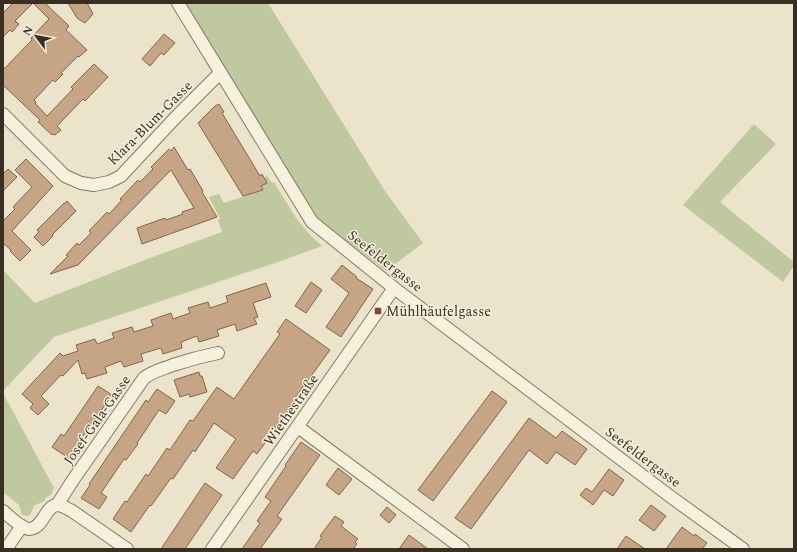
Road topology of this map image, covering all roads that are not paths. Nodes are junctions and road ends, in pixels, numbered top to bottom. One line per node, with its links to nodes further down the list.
1 (178, 3): 2 (street, Seefeldergasse)
2 (220, 73): 3 (street, Klara-Blum-Gasse); 4 (street, Seefeldergasse)
3 (3, 114)
4 (394, 288): 6 (street, Wiethestraße); 11 (street, Seefeldergasse)
5 (218, 353): 7 (street, Josef-Gala-Gasse)
6 (298, 427): 10 (street); 14 (street, Wiethestraße)
7 (58, 505): 9 (street, Josef-Gala-Gasse); 13 (street)
8 (3, 511): 9 (street)
9 (22, 526): 12 (street)
10 (458, 548)
11 (741, 548)
12 (6, 549)
13 (127, 549)
14 (212, 549)

